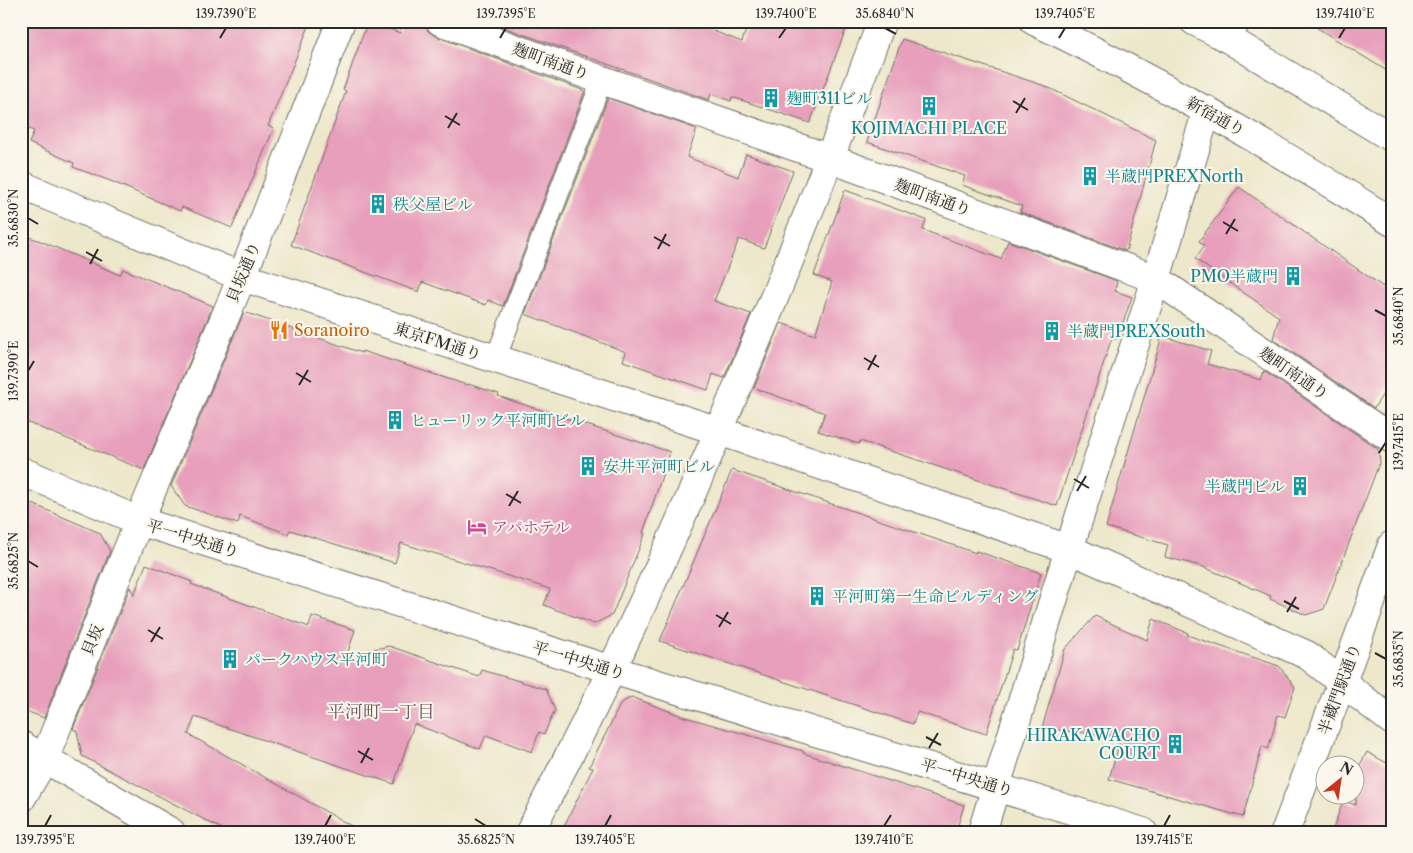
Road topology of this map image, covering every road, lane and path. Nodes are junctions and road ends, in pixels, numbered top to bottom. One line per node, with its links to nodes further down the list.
1 (341, 21): 13 (main road, 貝坂通り)
2 (440, 21): 7 (main road, 麹町南通り)
3 (882, 21): 10 (main road)
4 (1034, 21): 8 (main road, 新宿通り)
5 (1194, 21): 6 (main road)
6 (1231, 30): 9 (main road)
7 (602, 80): 10 (main road, 麹町南通り); 15 (lane)
8 (1207, 110): 12 (main road, 新宿通り); 14 (main road)
9 (1392, 138)
10 (831, 159): 14 (main road, 麹町南通り); 16 (main road)
11 (21, 186): 13 (main road, 東京FM通り)
12 (1392, 222)
13 (242, 277): 15 (main road, 東京FM通り); 19 (main road, 貝坂通り)
14 (1156, 279): 17 (main road, 麹町南通り); 21 (main road)
15 (495, 360): 16 (main road, 東京FM通り)
16 (719, 432): 21 (main road, 東京FM通り); 22 (main road)
17 (1392, 439)
18 (21, 471): 19 (main road, 平一中央通り)
19 (139, 521): 22 (main road, 平一中央通り); 26 (main road, 貝坂)
20 (1392, 545): 23 (main road, 半蔵門駅通り)
21 (1069, 549): 23 (main road, 東京FM通り); 27 (main road)
22 (612, 670): 27 (main road, 平一中央通り); 30 (main road)
23 (1342, 682): 24 (main road); 33 (main road, 半蔵門駅通り)
24 (1392, 721)
25 (21, 746): 26 (main road)
26 (44, 760): 28 (main road); 29 (main road)
27 (996, 786): 31 (main road); 32 (main road, 平一中央通り)
28 (21, 799)
29 (171, 832)
30 (530, 832)
31 (982, 832)
32 (1143, 832)
33 (1285, 832)

